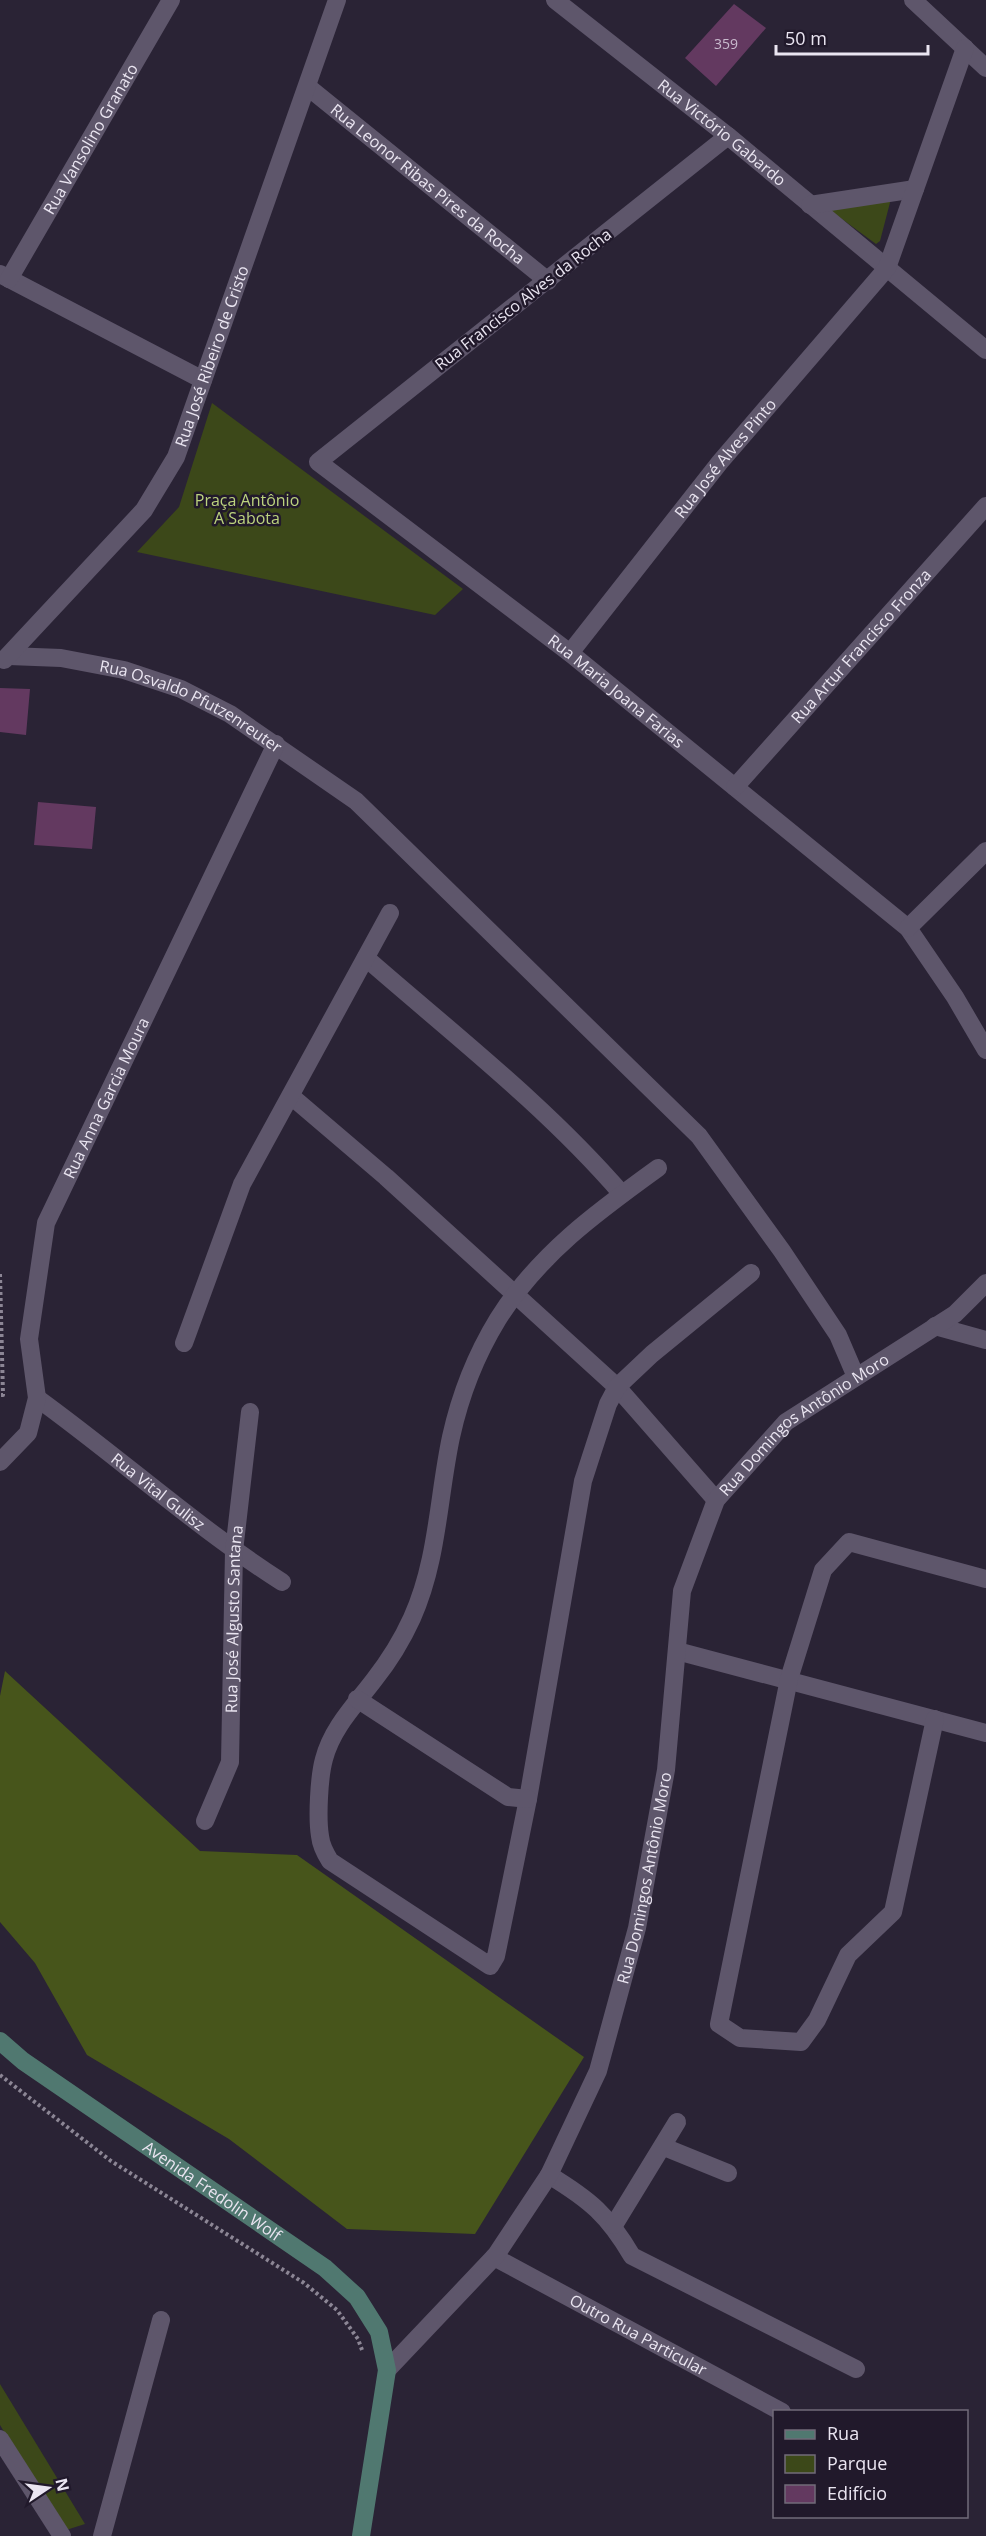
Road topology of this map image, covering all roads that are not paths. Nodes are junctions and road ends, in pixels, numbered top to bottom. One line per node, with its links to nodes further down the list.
1 (171, 0): 12 (street, Rua Vansolino Granato)
2 (337, 0): 7 (street, Rua José Ribeiro de Cristo)
3 (555, 0): 8 (street, Rua Victório Gabardo)
4 (913, 0): 5 (street)
5 (965, 48): 6 (street); 9 (street)
6 (986, 68)
7 (308, 87): 13 (street, Rua Leonor Ribas Pires da Rocha); 15 (street, Rua José Ribeiro de Cristo)
8 (728, 136): 10 (street, Rua Victório Gabardo); 13 (street, Rua Francisco Alves da Rocha)
9 (915, 189): 10 (street); 11 (street)
10 (810, 205): 11 (street, Rua Victório Gabardo)
11 (887, 268): 14 (street, Rua Victório Gabardo); 18 (street, Rua José Alves Pinto)
12 (4, 277): 15 (street)
13 (548, 281): 16 (street, Rua Francisco Alves da Rocha)
14 (986, 350)
15 (203, 380): 19 (street, Rua José Ribeiro de Cristo)
16 (318, 462): 18 (street, Rua Maria Joana Farias)
17 (986, 506): 21 (street, Rua Artur Francisco Fronza)
18 (570, 653): 21 (street, Rua Maria Joana Farias)
19 (4, 660): 20 (street, Rua Osvaldo Pfutzenreuter)
20 (276, 744): 36 (street, Rua Osvaldo Pfutzenreuter); 38 (street, Rua Anna Garcia Moura)
21 (735, 787): 24 (street, Rua Maria Joana Farias)
22 (986, 851): 24 (street)
23 (390, 913): 25 (street)
24 (908, 928): 26 (street)
25 (366, 958): 27 (street); 29 (street)
26 (986, 1049)
27 (291, 1096): 32 (street); 35 (street)
28 (658, 1168): 29 (street)
29 (622, 1194): 32 (street)
30 (751, 1273): 37 (street)
31 (986, 1284): 33 (street, Rua Domingos Antônio Moro)
32 (514, 1295): 37 (street); 47 (street)
33 (936, 1326): 34 (street); 36 (street, Rua Domingos Antônio Moro)
34 (986, 1340)
35 (184, 1343)
36 (856, 1377): 41 (street, Rua Domingos Antônio Moro)
37 (617, 1387): 41 (street); 50 (street)
38 (37, 1398): 40 (street, Rua Anna Garcia Moura); 42 (street, Rua Vital Gulisz)
39 (250, 1412): 42 (street, Rua José Algusto Santana)
40 (0, 1462)
41 (716, 1500): 45 (street, Rua Domingos Antônio Moro)
42 (234, 1551): 44 (street, Rua Vital Gulisz); 51 (street, Rua José Algusto Santana)
43 (986, 1579): 46 (street)
44 (282, 1582)
45 (677, 1651): 46 (street); 56 (street, Rua Domingos Antônio Moro)
46 (789, 1679): 48 (street); 48 (street)
47 (357, 1699): 50 (street); 50 (street)
48 (935, 1719): 49 (street)
49 (986, 1733)
50 (528, 1799)
51 (205, 1821)
52 (0, 2041): 61 (main road, Avenida Fredolin Wolf)
53 (677, 2122): 54 (street)
54 (664, 2147): 55 (street); 57 (street)
55 (728, 2173)
56 (549, 2175): 57 (street); 58 (street, Rua Domingos Antônio Moro)
57 (614, 2225): 60 (street)
58 (494, 2257): 61 (street, Rua Domingos Antônio Moro); 62 (street, Outro Rua Particular)
59 (161, 2320): 65 (street)
60 (856, 2369)
61 (387, 2370): 66 (main road)
62 (778, 2410)
63 (0, 2439): 64 (street)
64 (62, 2536)
65 (102, 2536)
66 (361, 2536)

